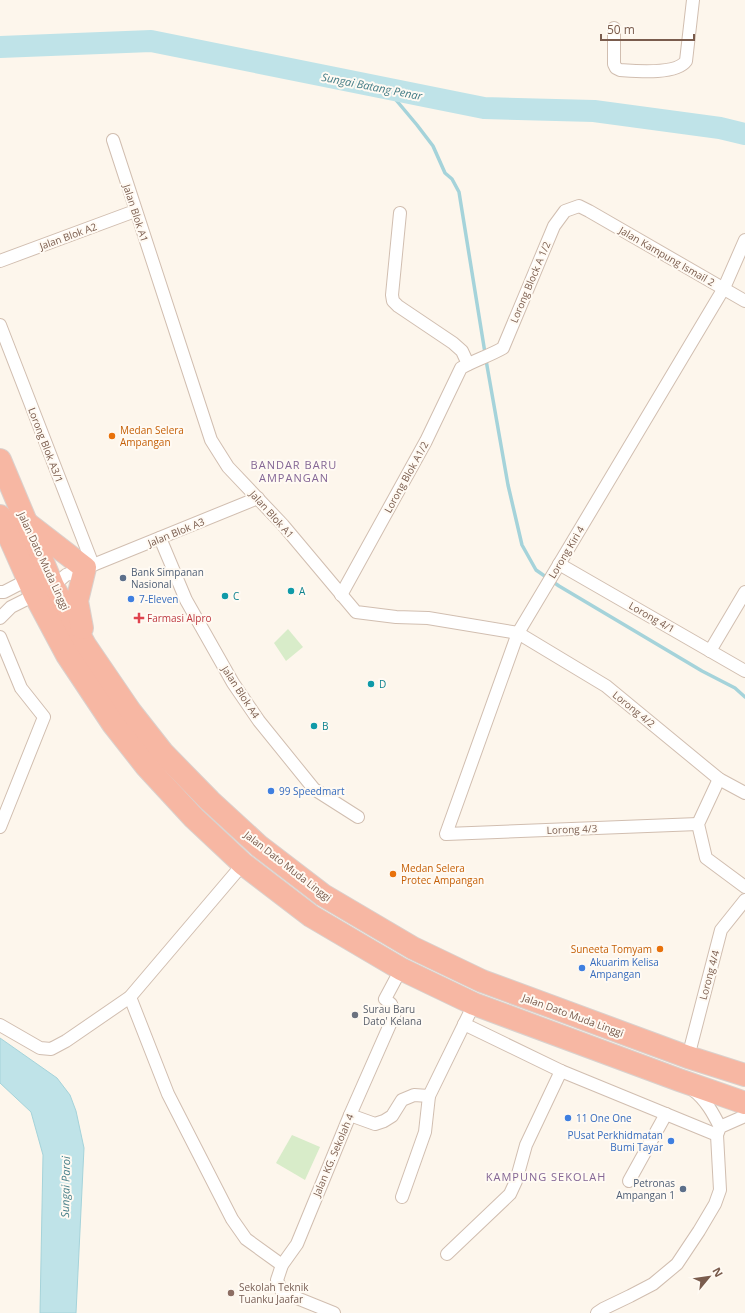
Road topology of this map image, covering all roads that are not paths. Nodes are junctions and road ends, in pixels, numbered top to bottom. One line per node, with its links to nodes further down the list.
1 (693, 0): 2 (street)
2 (614, 28)
3 (113, 140): 4 (street, Jalan Blok A1)
4 (135, 211): 8 (street, Jalan Blok A2); 14 (street, Jalan Blok A1)
5 (589, 211): 9 (street, Jalan Kampung Ismail 2); 12 (street, Lorong Block A 1/2)
6 (400, 213): 12 (street)
7 (745, 240): 9 (street, Lorong Kiri 4)
8 (0, 261)
9 (724, 288): 10 (street, Jalan Kampung Ismail 2); 18 (street, Lorong Kiri 4)
10 (745, 301)
11 (0, 325): 19 (street, Lorong Blok A3/1)
12 (470, 363): 22 (street, Lorong Blok A1/2)
13 (0, 460): 16 (highway, Jalan Dato Muda Linggi)
14 (258, 498): 17 (street, Jalan Blok A3); 22 (street, Jalan Blok A1)
15 (0, 516): 19 (highway, Jalan Dato Muda Linggi)
16 (25, 522): 19 (highway, Jalan Dato Muda Linggi); 19 (highway)
17 (160, 538): 19 (street, Jalan Blok A3); 32 (street, Jalan Blok A4)
18 (559, 564): 24 (street, Lorong Kiri 4); 27 (street, Lorong 4/1)
19 (58, 577): 20 (street); 23 (street); 26 (highway, Jalan Dato Muda Linggi); 26 (highway); 36 (highway, Jalan Dato Muda Linggi)
20 (0, 592)
21 (745, 592): 27 (street)
22 (341, 595): 24 (street, Jalan Blok A1)
23 (0, 618)
24 (518, 633): 29 (street, Lorong 4/2); 35 (street, Lorong Kiri 4)
25 (0, 638): 31 (street)
26 (85, 645): 44 (highway, Jalan Dato Muda Linggi)
27 (710, 651): 28 (street, Lorong 4/1)
28 (745, 671)
29 (719, 779): 30 (street, Lorong 4/2); 33 (street)
30 (745, 793)
31 (5, 797): 34 (street)
32 (358, 817)
33 (698, 824): 35 (street, Lorong 4/3); 37 (street)
34 (0, 827)
35 (446, 834)
36 (243, 864): 39 (highway, Jalan Dato Muda Linggi); 40 (street)
37 (745, 888)
38 (745, 900): 44 (street, Lorong 4/4)
39 (401, 969): 41 (highway, Jalan Dato Muda Linggi); 51 (street, Jalan KG. Sekolah 4)
40 (130, 997): 43 (street); 57 (street)
41 (474, 1004): 42 (street); 47 (highway, Jalan Dato Muda Linggi)
42 (464, 1024): 45 (street); 48 (street)
43 (0, 1025)
44 (688, 1057): 46 (highway, Jalan Dato Muda Linggi)
45 (561, 1071): 50 (street); 56 (street)
46 (745, 1075)
47 (679, 1080): 49 (highway, Jalan Dato Muda Linggi); 53 (street)
48 (429, 1096): 51 (street); 55 (street)
49 (745, 1103)
50 (666, 1114): 53 (street); 54 (street)
51 (350, 1115): 57 (street, Jalan KG. Sekolah 4)
52 (745, 1116): 53 (street)
53 (718, 1131): 59 (street)
54 (629, 1181)
55 (402, 1197)
56 (447, 1254)
57 (282, 1265): 58 (street, Jalan KG. Sekolah 4)
58 (334, 1313)
59 (597, 1313)

